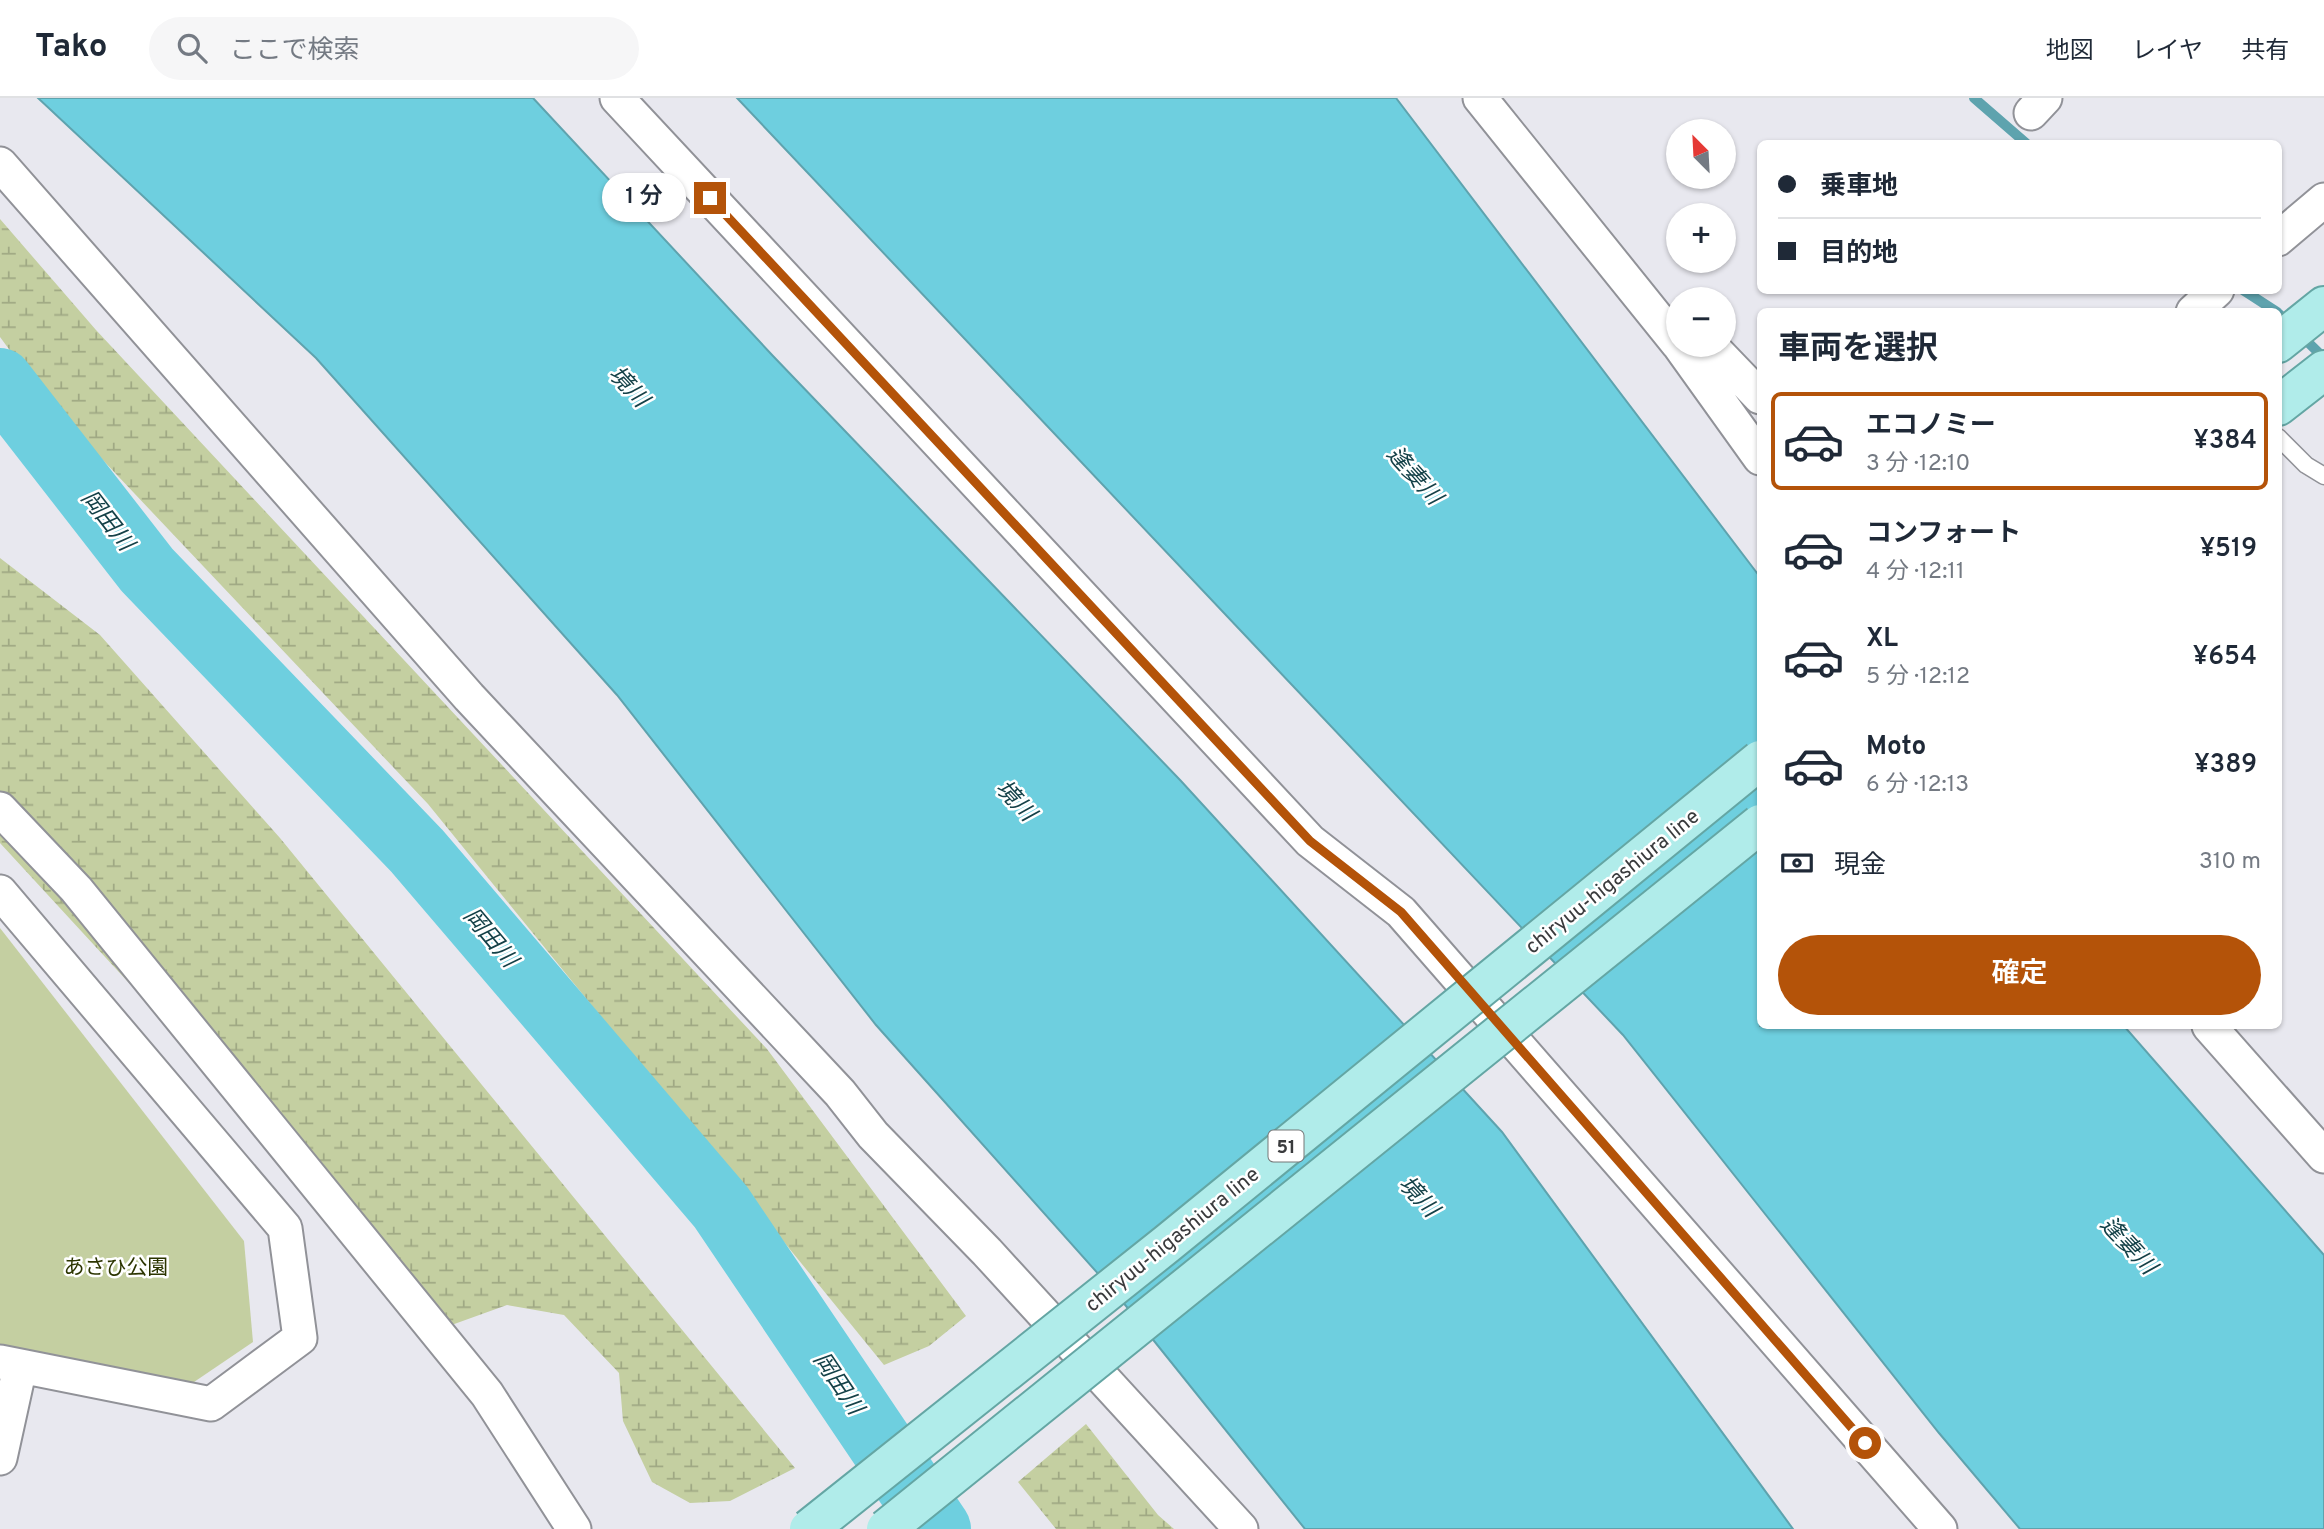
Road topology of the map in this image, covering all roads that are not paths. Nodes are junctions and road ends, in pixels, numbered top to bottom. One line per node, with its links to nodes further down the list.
1 (617, 98): 31 (street)
2 (1480, 98): 3 (street)
3 (1523, 152): 7 (street); 9 (street)
4 (0, 164): 30 (street)
5 (2324, 201): 6 (street)
6 (2282, 236)
7 (1666, 300)
8 (2324, 306): 10 (main road)
9 (1666, 330)
10 (2282, 340)
11 (1687, 357): 17 (street)
12 (1722, 357): 14 (street)
13 (2324, 370): 15 (main road)
14 (1757, 394)
15 (2282, 403)
16 (2282, 441): 18 (lane)
17 (1757, 454)
18 (2324, 476)
19 (1757, 762): 28 (main road, chiryuu-higashiura line / 51, bridge)
20 (0, 808): 27 (street)
21 (1757, 826): 29 (main road, 51, bridge)
22 (0, 892): 25 (street)
23 (2212, 1029): 24 (street)
24 (2324, 1156)
25 (10, 1365): 26 (street)
26 (0, 1458)
27 (575, 1529)
28 (809, 1529)
29 (886, 1529)
30 (1241, 1529)
31 (1940, 1529)

